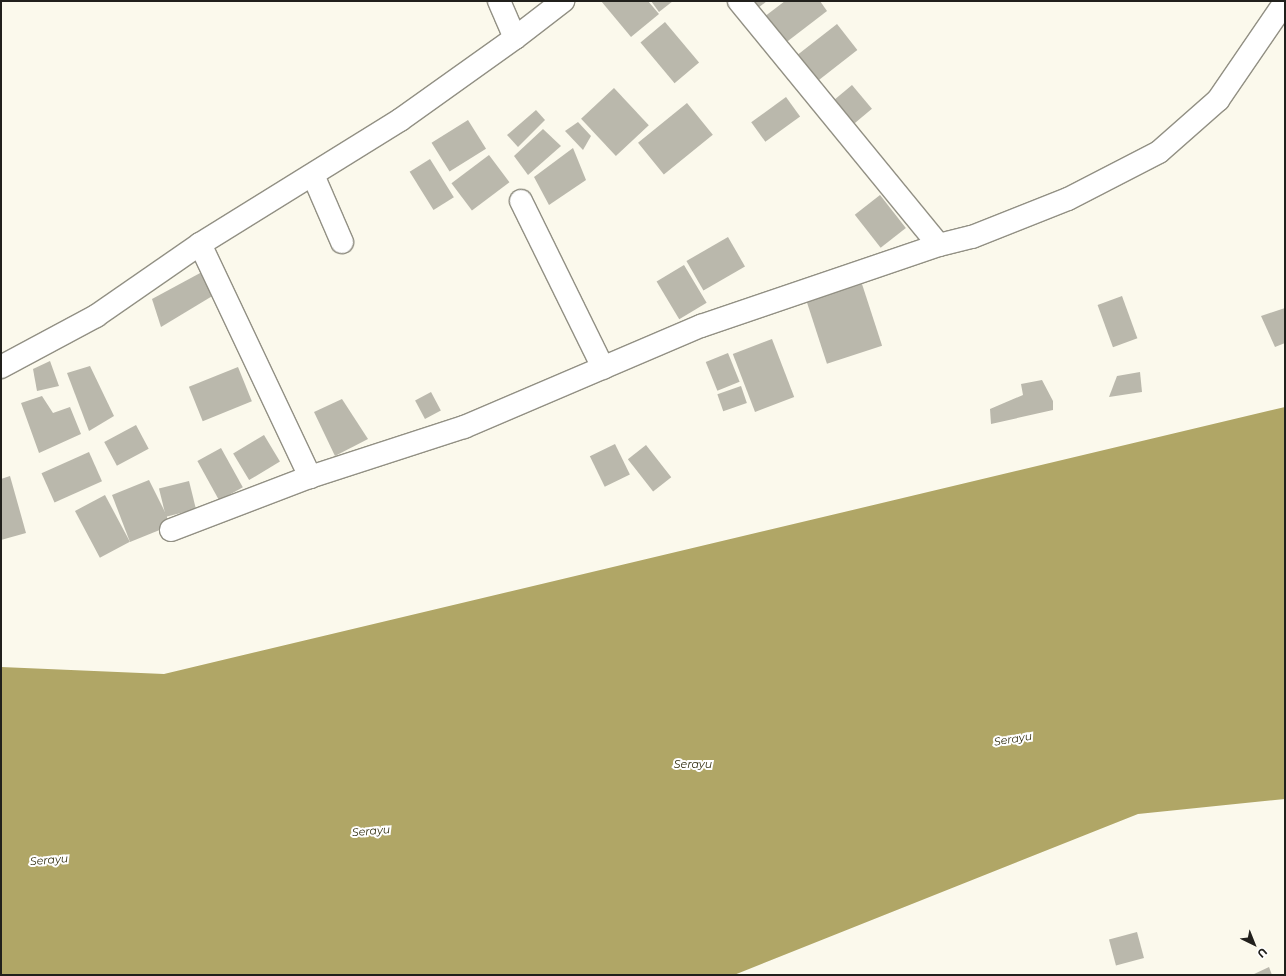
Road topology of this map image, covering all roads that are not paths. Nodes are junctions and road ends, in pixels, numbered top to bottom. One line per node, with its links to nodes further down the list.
1 (500, 1): 5 (street)
2 (563, 1): 5 (street)
3 (739, 1): 10 (street)
4 (1285, 2): 10 (street)
5 (515, 38): 6 (street)
6 (313, 175): 8 (street); 9 (street)
7 (521, 201): 12 (street)
8 (342, 242)
9 (200, 244): 11 (street); 13 (street)
10 (939, 245): 12 (street)
11 (1, 367)
12 (603, 368): 13 (street)
13 (310, 477): 14 (street)
14 (170, 530)

